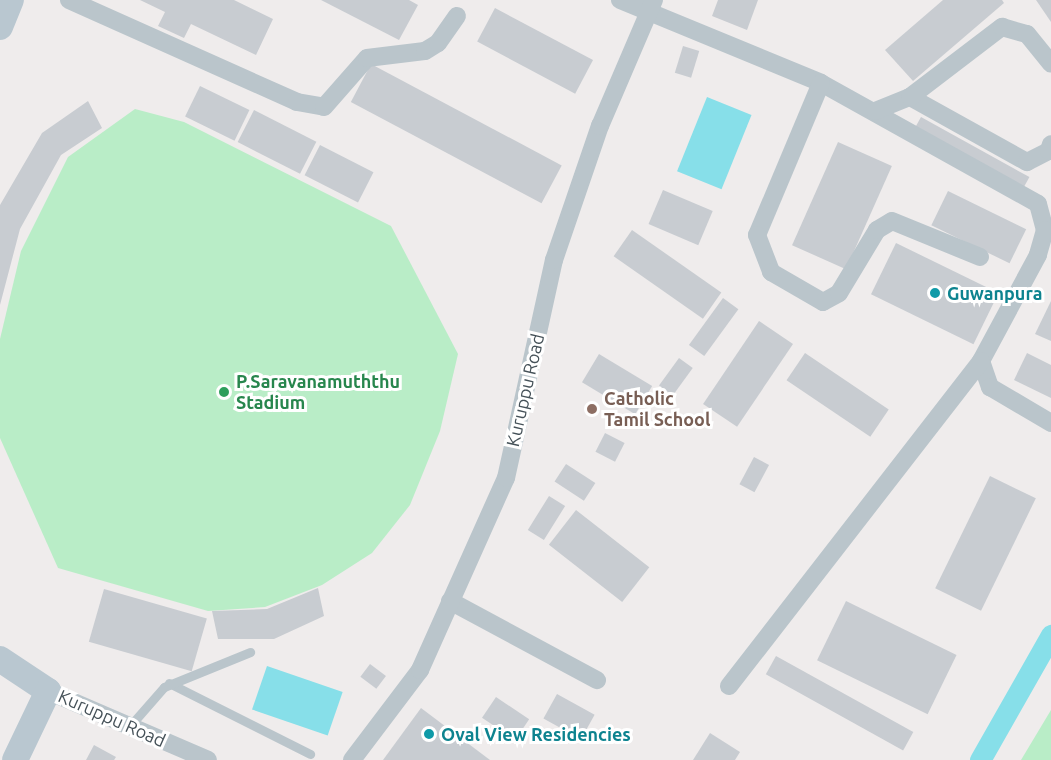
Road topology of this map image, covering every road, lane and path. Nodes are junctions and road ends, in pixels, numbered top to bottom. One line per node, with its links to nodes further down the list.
1 (11, 0): 6 (street)
2 (69, 0): 5 (street)
3 (620, 0): 4 (street)
4 (652, 6): 8 (street); 16 (street, Kuruppu Road)
5 (457, 16)
6 (0, 27)
7 (1051, 64): 9 (street)
8 (821, 83): 10 (street); 12 (street)
9 (910, 97): 10 (street); 11 (street)
10 (875, 111): 13 (street)
11 (1051, 144)
12 (980, 257)
13 (1044, 259): 14 (street)
14 (981, 361): 15 (street); 21 (street)
15 (1051, 423)
16 (450, 601): 19 (street); 27 (street, Kuruppu Road)
17 (250, 652): 20 (lane)
18 (0, 660): 22 (street)
19 (597, 680)
20 (169, 683): 23 (lane); 24 (lane)
21 (729, 686)
22 (48, 691): 23 (street, Kuruppu Road); 25 (street)
23 (129, 727): 26 (street, Kuruppu Road)
24 (310, 754)
25 (15, 760)
26 (208, 760)
27 (352, 760)

